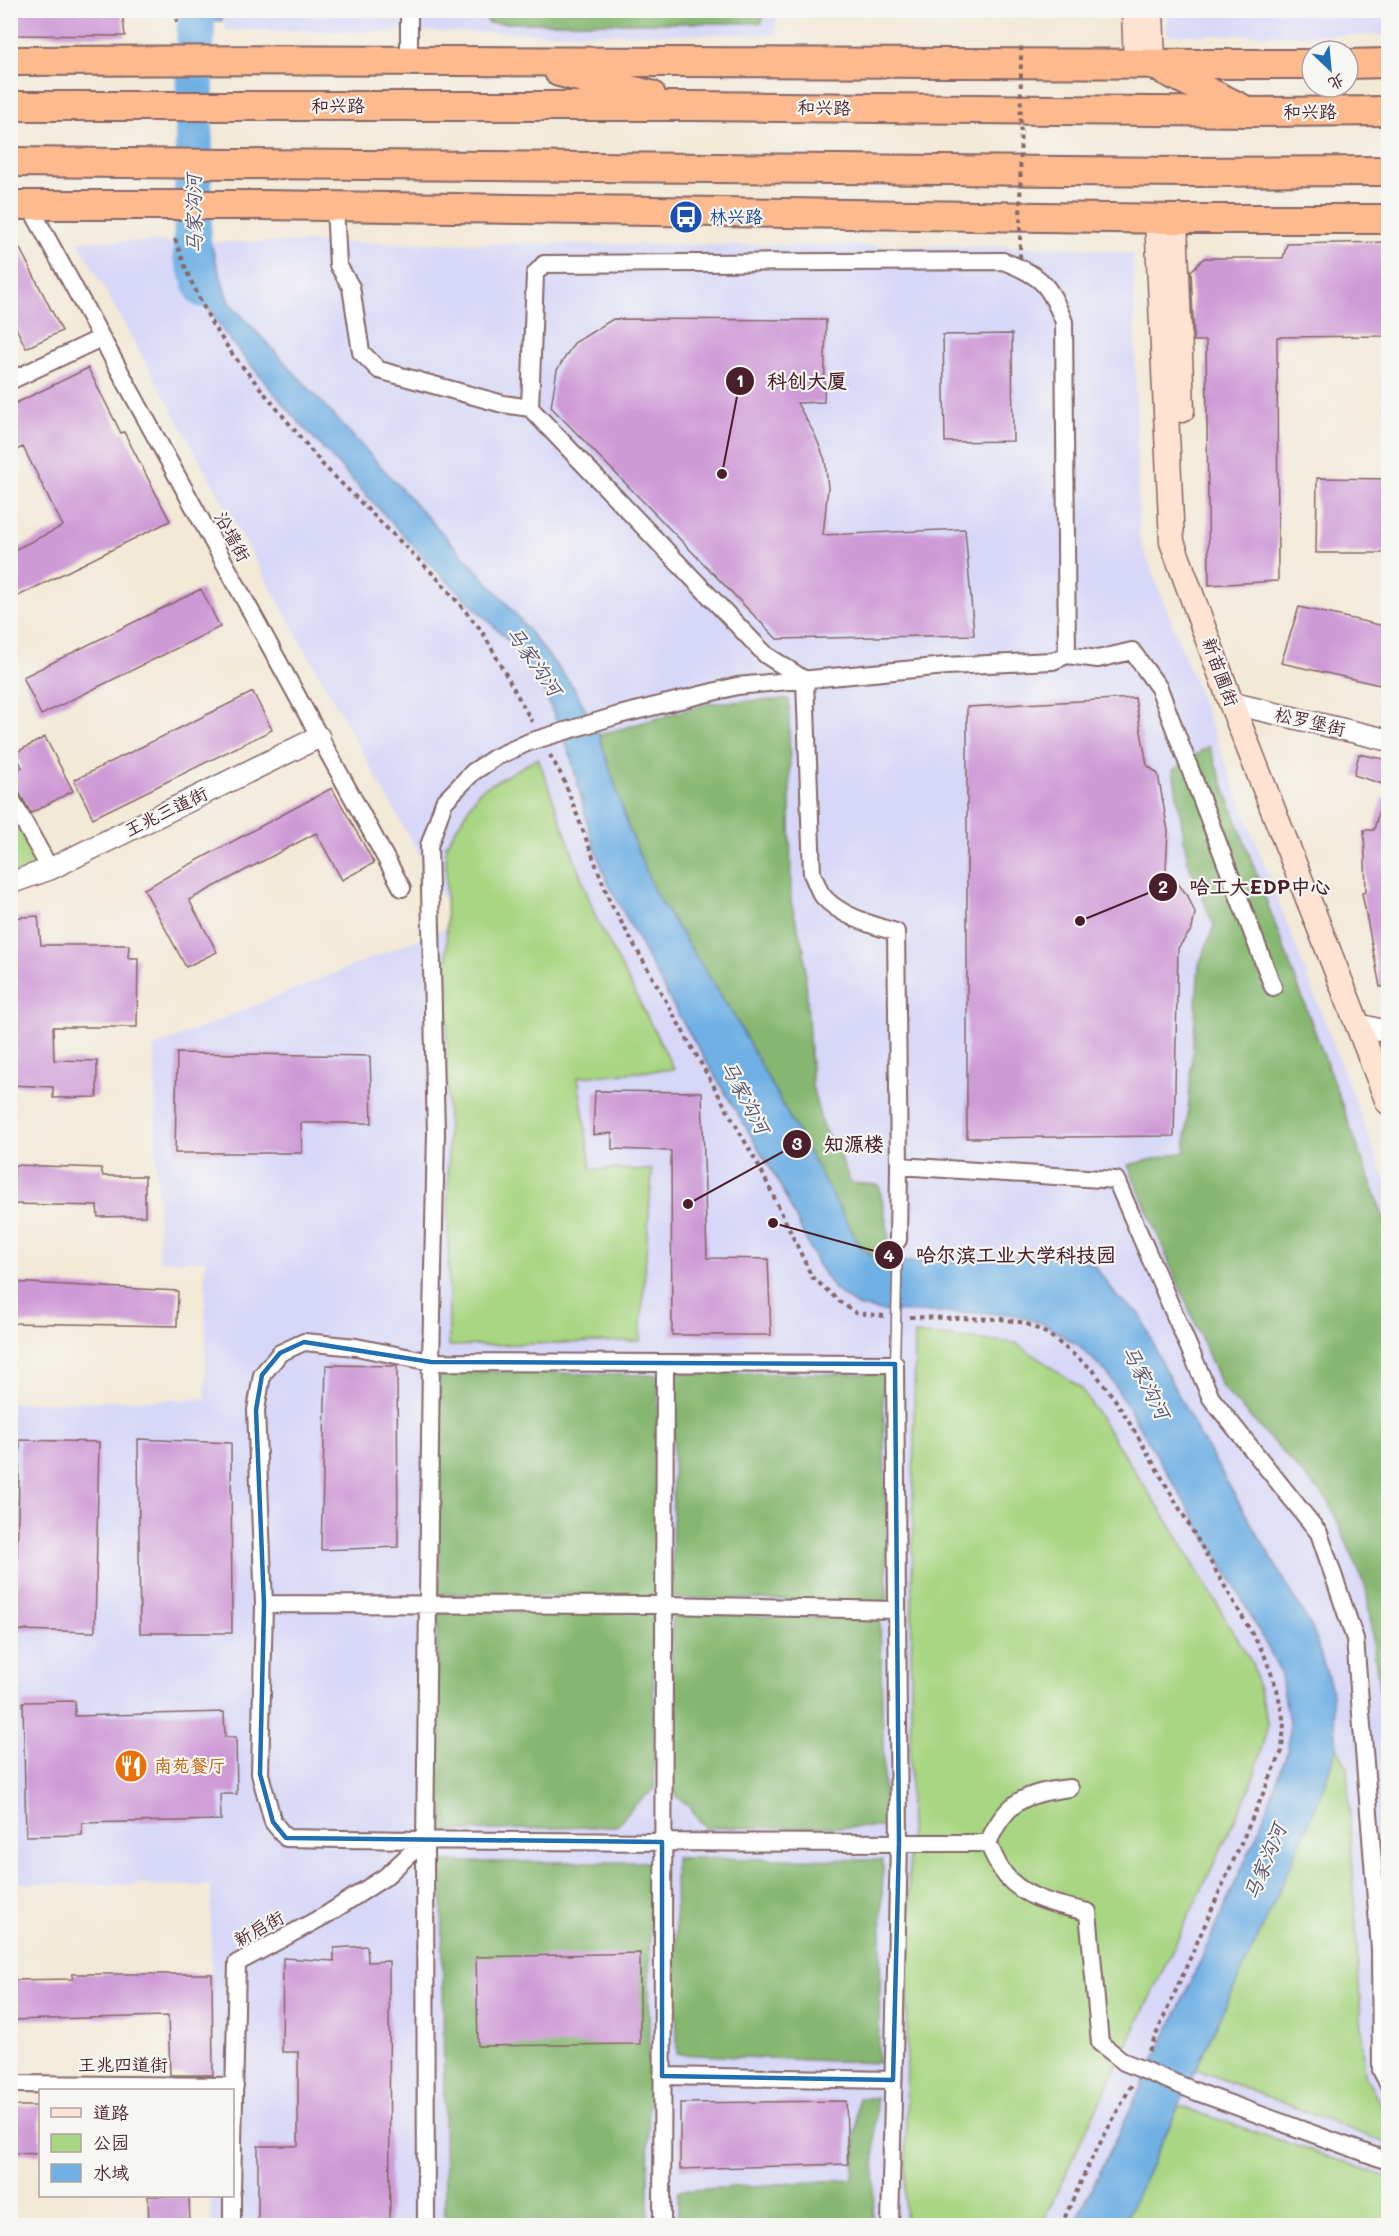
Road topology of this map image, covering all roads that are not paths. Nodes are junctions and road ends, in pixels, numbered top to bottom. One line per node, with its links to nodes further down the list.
1 (409, 10): 4 (street)
2 (1134, 10): 10 (main road)
3 (1151, 10): 10 (main road)
4 (409, 60): 5 (highway); 6 (highway)
5 (10, 61)
6 (516, 61): 10 (highway); 12 (highway)
7 (1389, 63): 9 (highway)
8 (1300, 64): 10 (highway)
9 (1360, 64)
10 (1145, 65): 14 (highway)
11 (10, 106): 12 (highway, 和兴路)
12 (694, 106): 14 (highway, 和兴路)
13 (1389, 111): 14 (highway, 和兴路)
14 (1250, 112)
15 (10, 162): 16 (highway)
16 (1389, 171)
17 (20, 205): 18 (highway); 21 (street, 沿墙街)
18 (335, 206): 19 (highway); 23 (street)
19 (1166, 219): 20 (highway); 26 (main road, 新苗圃街)
20 (1389, 219)
21 (101, 338): 22 (street); 27 (street, 沿墙街)
22 (10, 381)
23 (530, 408): 24 (street); 25 (street)
24 (1067, 655): 25 (street); 33 (street)
25 (805, 680): 37 (street); 39 (street)
26 (1240, 705): 28 (street, 松罗堡街); 34 (main road, 新苗圃街)
27 (319, 737): 30 (street, 王兆三道街); 32 (street, 沿墙街)
28 (1389, 740)
29 (10, 797): 30 (street)
30 (50, 869): 31 (street, 王兆三道街)
31 (10, 884)
32 (402, 888)
33 (1272, 987)
34 (1373, 1028): 35 (main road, 新苗圃街); 36 (main road, 新苗圃街)
35 (1389, 1074)
36 (1389, 1102)
37 (899, 1166): 38 (street); 53 (street)
38 (898, 1240): 41 (lane)
39 (431, 1362): 40 (street); 42 (street); 43 (street)
40 (666, 1363): 41 (street); 44 (street)
41 (895, 1364): 45 (street)
42 (264, 1604): 43 (street); 47 (street)
43 (428, 1605): 44 (street); 47 (street)
44 (664, 1605): 45 (street); 48 (street)
45 (896, 1610): 49 (street)
46 (1070, 1788): 50 (street)
47 (425, 1840): 48 (street); 55 (street, 新启街); 60 (street)
48 (662, 1842): 49 (street); 51 (street)
49 (899, 1843): 50 (street); 52 (street)
50 (988, 1844): 57 (street)
51 (662, 2076): 52 (street); 61 (street)
52 (894, 2080): 62 (street)
53 (1389, 2083)
54 (10, 2084): 55 (street, 王兆四道街)
55 (235, 2086): 56 (street, 新启街)
56 (234, 2121)
57 (1389, 2161)
58 (232, 2197): 59 (street)
59 (232, 2226)
60 (426, 2226)
61 (662, 2226)
62 (890, 2226)

